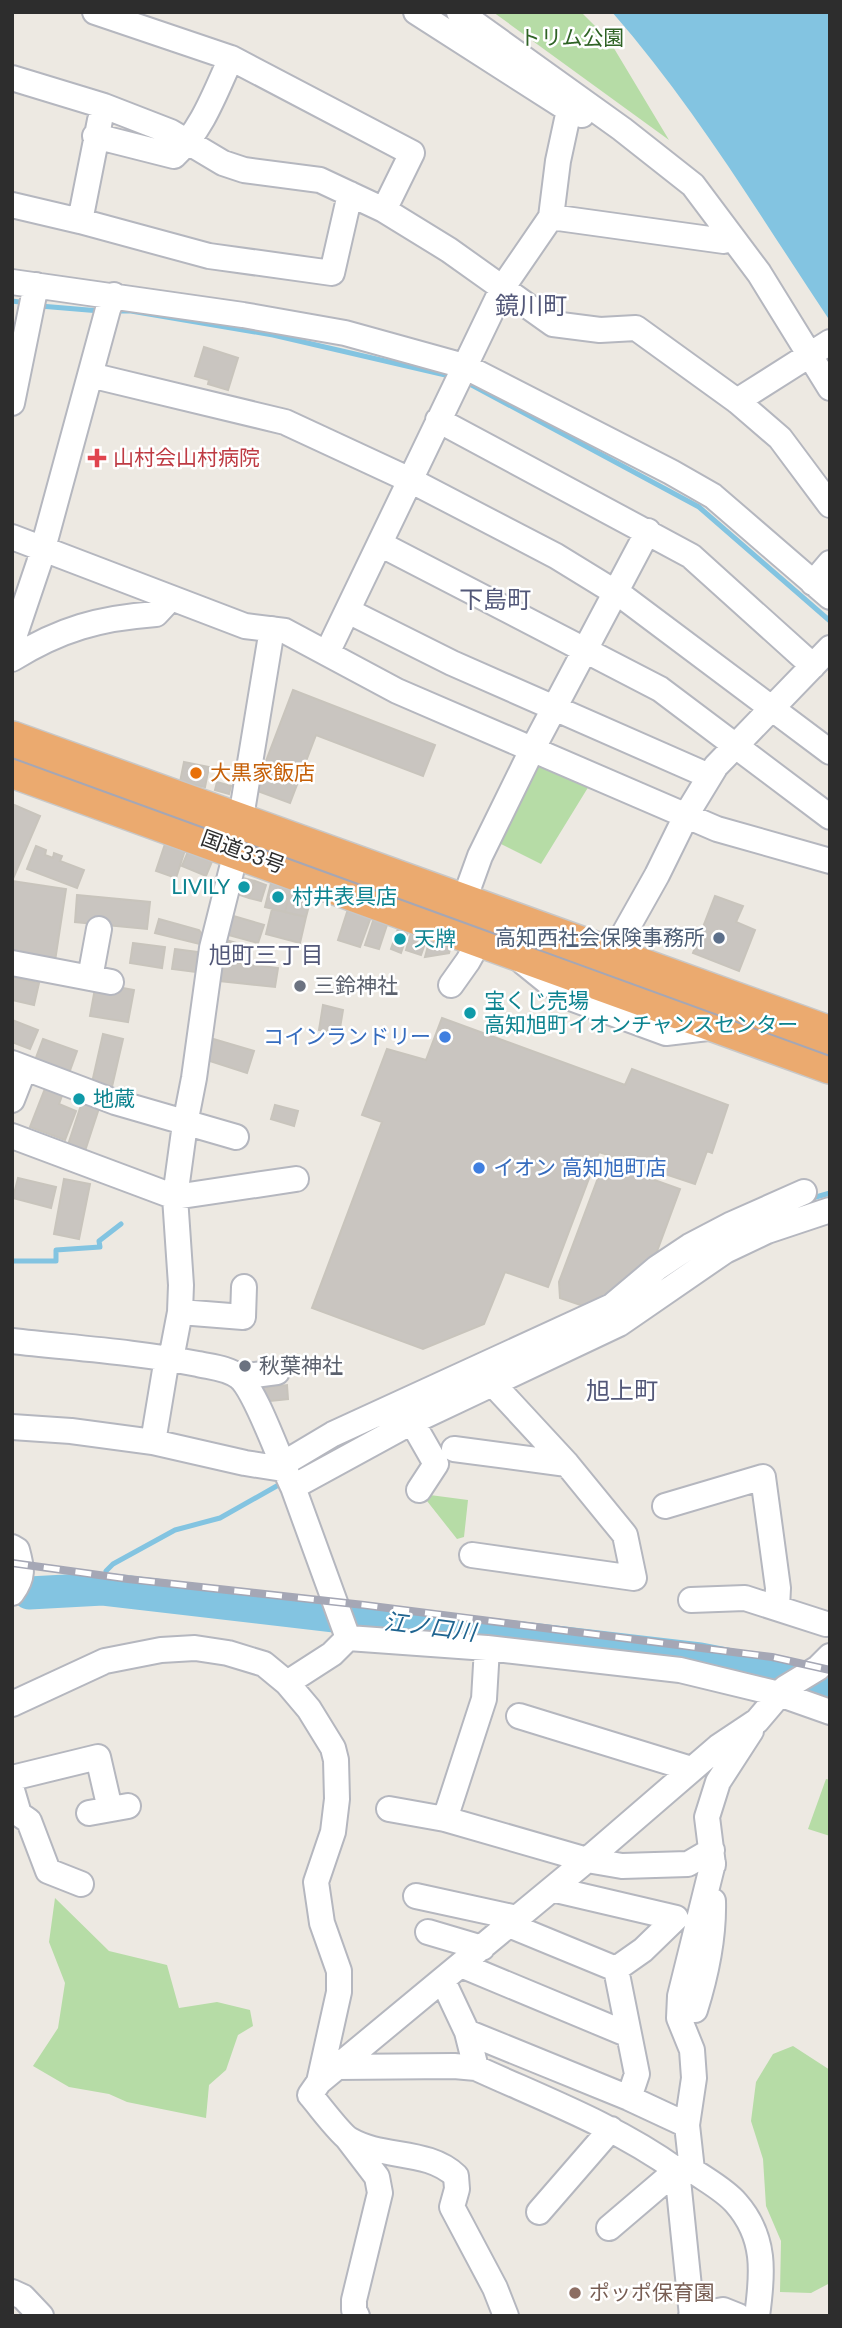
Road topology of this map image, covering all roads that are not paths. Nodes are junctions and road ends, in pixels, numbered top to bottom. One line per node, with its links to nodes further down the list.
1 (95, 12): 4 (street)
2 (416, 12): 7 (street)
3 (459, 12): 8 (street)
4 (231, 58): 10 (street); 13 (street)
5 (12, 78): 6 (street)
6 (104, 106): 9 (street); 10 (street)
7 (569, 110): 8 (street); 14 (street)
8 (622, 129): 16 (street)
9 (95, 136): 10 (street); 15 (street)
10 (188, 143): 11 (street)
11 (350, 194): 13 (street); 15 (street)
12 (12, 205): 15 (street)
13 (384, 210): 17 (street)
14 (551, 217): 16 (street); 17 (street)
15 (80, 221)
16 (721, 229): 21 (street)
17 (503, 287): 23 (street); 25 (street)
18 (28, 292): 19 (street); 26 (street)
19 (108, 309): 22 (street); 23 (street)
20 (830, 342): 21 (street)
21 (808, 355): 24 (street); 25 (street)
22 (90, 375): 28 (street); 33 (street)
23 (460, 375): 27 (street); 35 (street)
24 (830, 387)
25 (737, 401): 29 (street)
26 (12, 403)
27 (438, 420): 28 (street); 30 (street)
28 (410, 480): 32 (street); 36 (street)
29 (830, 505)
30 (648, 531): 36 (street); 43 (street)
31 (12, 537): 33 (street)
32 (380, 544): 38 (street); 41 (street)
33 (42, 548): 37 (street); 40 (street)
34 (830, 562): 35 (street)
35 (821, 590)
36 (616, 593): 41 (street); 46 (street)
37 (171, 598): 39 (street); 44 (street)
38 (348, 611): 42 (street); 45 (street)
39 (272, 629): 42 (street); 55 (street)
40 (12, 643)
41 (585, 650): 45 (street); 48 (street)
42 (327, 653): 49 (street)
43 (821, 657): 46 (street)
44 (12, 659)
45 (554, 708): 49 (street); 52 (street)
46 (772, 709): 48 (street); 50 (street)
47 (12, 740): 55 (highway, 国道33号)
48 (735, 746): 52 (street); 54 (street)
49 (532, 750): 53 (street); 57 (street)
50 (830, 752)
51 (12, 769): 55 (highway, 国道33号)
52 (709, 776): 53 (street)
53 (686, 816): 56 (street); 59 (street)
54 (830, 817)
55 (238, 836): 57 (highway, 国道33号); 65 (street)
56 (830, 862)
57 (486, 926): 59 (highway, 国道33号); 61 (street); 63 (highway, 国道33号)
58 (99, 929): 60 (street)
59 (612, 956): 62 (highway, 国道33号)
60 (12, 963)
61 (451, 985)
62 (830, 1035)
63 (830, 1065)
64 (15, 1080): 65 (street)
65 (185, 1124): 67 (street); 69 (street)
66 (12, 1136): 69 (street)
67 (236, 1137)
68 (296, 1179): 69 (street)
69 (175, 1197): 73 (street)
70 (813, 1204): 71 (street)
71 (677, 1268): 78 (street); 84 (street)
72 (244, 1287): 73 (street)
73 (180, 1312): 75 (street)
74 (12, 1341): 75 (street)
75 (169, 1358): 77 (street); 81 (street)
76 (277, 1372): 77 (street)
77 (239, 1377): 84 (street)
78 (492, 1383): 79 (street); 83 (street)
79 (412, 1422): 84 (street); 85 (street)
80 (12, 1427): 81 (street)
81 (153, 1442): 84 (street)
82 (454, 1448): 83 (street)
83 (567, 1464): 88 (street)
84 (287, 1475): 93 (street)
85 (419, 1490)
86 (665, 1507): 91 (street)
87 (12, 1547): 89 (street)
88 (472, 1555)
89 (15, 1584)
90 (691, 1600): 91 (street)
91 (777, 1608): 92 (street)
92 (828, 1616): 95 (street)
93 (343, 1625): 94 (street); 96 (street)
94 (487, 1648): 97 (street); 107 (street)
95 (829, 1656): 97 (street)
96 (287, 1683): 98 (street); 122 (street)
97 (782, 1691): 99 (street); 101 (street)
98 (12, 1704)
99 (830, 1712)
100 (519, 1716): 102 (street)
101 (757, 1721): 102 (street); 108 (street)
102 (691, 1769): 109 (street)
103 (12, 1778): 106 (street)
104 (12, 1790): 110 (street)
105 (389, 1809): 107 (street)
106 (109, 1810)
107 (445, 1819): 109 (street)
108 (713, 1856): 109 (street); 118 (street); 124 (street)
109 (587, 1860): 111 (street)
110 (81, 1884)
111 (552, 1889): 113 (street); 116 (street)
112 (416, 1896): 113 (street)
113 (513, 1921): 115 (street); 116 (street)
114 (428, 1933): 115 (street)
115 (482, 1948): 117 (street)
116 (616, 1969): 120 (street)
117 (452, 1973): 119 (street); 120 (street); 122 (street)
118 (695, 2010)
119 (467, 2032): 121 (street); 123 (street)
120 (629, 2035): 123 (street)
121 (476, 2068): 122 (street); 125 (street)
122 (328, 2075): 126 (street)
123 (629, 2098): 124 (street)
124 (687, 2125): 127 (street)
125 (611, 2129): 127 (street); 128 (street)
126 (348, 2139): 132 (street); 133 (street)
127 (685, 2170): 129 (street); 134 (street); 136 (street)
128 (539, 2213)
129 (609, 2228)
130 (12, 2292): 131 (street)
131 (41, 2316)
132 (357, 2316)
133 (506, 2316)
134 (691, 2316): 135 (street)
135 (738, 2316)
136 (757, 2316)

